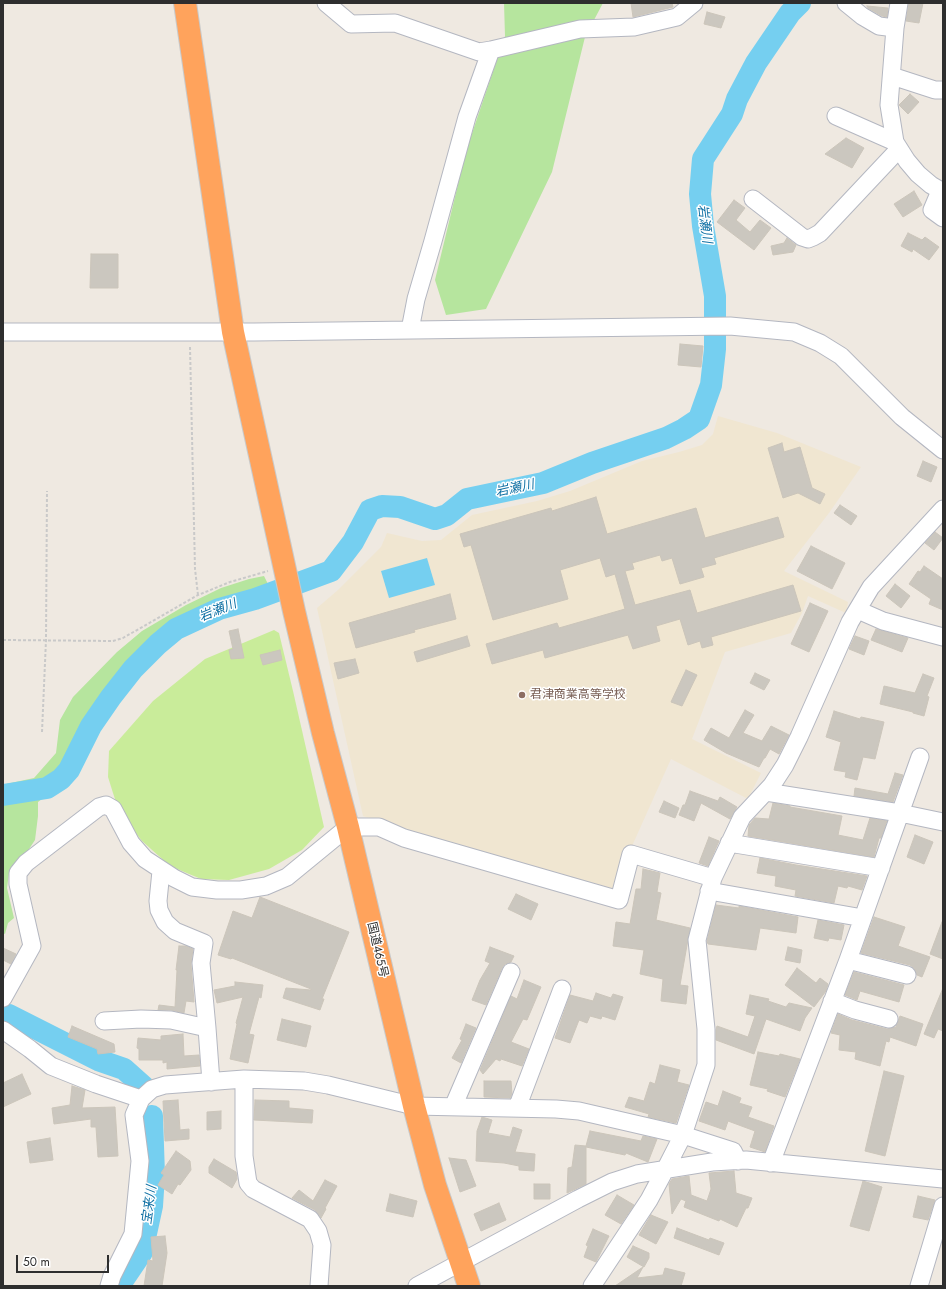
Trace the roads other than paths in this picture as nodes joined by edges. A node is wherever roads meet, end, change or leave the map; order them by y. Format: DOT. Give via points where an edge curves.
graph roads {
  1 [pos="185,3"];
  2 [pos="326,3"];
  3 [pos="694,3"];
  4 [pos="846,3"];
  5 [pos="899,3"];
  6 [pos="895,28"];
  7 [pos="491,50"];
  8 [pos="892,76"];
  9 [pos="943,90"];
  10 [pos="836,116"];
  11 [pos="897,146"];
  12 [pos="941,191"];
  13 [pos="753,199"];
  14 [pos="943,218"];
  15 [pos="410,330"];
  16 [pos="3,332"];
  17 [pos="233,332"];
  18 [pos="943,450"];
  19 [pos="943,510"];
  20 [pos="858,610"];
  21 [pos="943,637"];
  22 [pos="920,757"];
  23 [pos="766,792"];
  24 [pos="900,813"];
  25 [pos="943,822"];
  26 [pos="348,827"];
  27 [pos="729,843"];
  28 [pos="881,868"];
  29 [pos="161,871"];
  30 [pos="711,884"];
  31 [pos="863,918"];
  32 [pos="848,960"];
  33 [pos="511,972"];
  34 [pos="907,975"];
  35 [pos="562,989"];
  36 [pos="3,998"];
  37 [pos="832,1001"];
  38 [pos="889,1019"];
  39 [pos="104,1021"];
  40 [pos="207,1028"];
  41 [pos="3,1030"];
  42 [pos="244,1079"];
  43 [pos="211,1082"];
  44 [pos="141,1099"];
  45 [pos="414,1106"];
  46 [pos="453,1107"];
  47 [pos="517,1108"];
  48 [pos="683,1135"];
  49 [pos="738,1161"];
  50 [pos="771,1162"];
  51 [pos="665,1170"];
  52 [pos="943,1179"];
  53 [pos="943,1206"];
  54 [pos="461,1263"];
  55 [pos="109,1286"];
  56 [pos="319,1286"];
  57 [pos="417,1286"];
  58 [pos="469,1286"];
  59 [pos="592,1286"];
  60 [pos="919,1286"];
  1 -- 17 [label="highway, 国道465号"];
  2 -- 7 [label="street" via="351,24 395,23 479,52"];
  3 -- 7 [label="street" via="677,17 634,27 580,29"];
  4 -- 6 [label="street" via="879,26"];
  5 -- 6 [label="street"];
  6 -- 8 [label="street"];
  7 -- 15 [label="street" via="467,117 416,299"];
  8 -- 9 [label="street" via="935,90"];
  8 -- 11 [label="street" via="889,105"];
  10 -- 11 [label="street"];
  11 -- 12 [label="street" via="918,174"];
  11 -- 13 [label="street" via="820,233 813,237 802,237"];
  12 -- 14 [label="street" via="932,210"];
  15 -- 17 [label="street"];
  15 -- 18 [label="street" via="730,326 794,332 820,343 841,356 902,417"];
  16 -- 17 [label="street"];
  17 -- 26 [label="highway, 国道465号" via="294,611"];
  19 -- 20 [label="street" via="871,587"];
  20 -- 21 [label="street" via="883,621"];
  20 -- 23 [label="street" via="850,622 785,765"];
  22 -- 24 [label="street"];
  23 -- 24 [label="street"];
  23 -- 27 [label="street" via="742,817"];
  24 -- 25 [label="street"];
  24 -- 28 [label="street"];
  26 -- 29 [label="street" via="287,877 266,886 241,890 211,890 192,886"];
  26 -- 30 [label="street" via="379,827 404,838 619,900 631,854"];
  26 -- 45 [label="highway, 国道465号"];
  27 -- 28 [label="street"];
  27 -- 30 [label="street"];
  28 -- 31 [label="street"];
  29 -- 36 [label="street" via="145,859 131,843 113,809 106,805 99,807 26,863 18,873 18,884 32,946"];
  29 -- 40 [label="street" via="158,901 165,922 175,931 204,943 201,962"];
  30 -- 31 [label="street"];
  30 -- 48 [label="street" via="697,940 706,1028 706,1065"];
  31 -- 32 [label="street"];
  32 -- 34 [label="street"];
  32 -- 37 [label="street"];
  33 -- 46 [label="street"];
  35 -- 47 [label="street"];
  37 -- 38 [label="street"];
  37 -- 50 [label="street"];
  39 -- 40 [label="street" via="171,1020"];
  40 -- 43 [label="street"];
  41 -- 44 [label="street" via="51,1066"];
  42 -- 43 [label="street"];
  42 -- 45 [label="street" via="304,1081"];
  42 -- 56 [label="street" via="244,1156 248,1183 253,1189 310,1219 318,1231 322,1245"];
  43 -- 44 [label="street" via="165,1085 152,1089"];
  44 -- 55 [label="street" via="134,1114 140,1161 133,1234"];
  45 -- 46 [label="street"];
  45 -- 54 [label="highway, 国道465号" via="435,1185"];
  46 -- 47 [label="street"];
  47 -- 48 [label="street" via="578,1111"];
  48 -- 49 [label="street" via="733,1151"];
  48 -- 51 [label="street"];
  49 -- 50 [label="street"];
  49 -- 51 [label="street" via="712,1162"];
  50 -- 52 [label="street"];
  51 -- 54 [label="street" via="637,1174 612,1182"];
  51 -- 59 [label="street" via="649,1200"];
  53 -- 60 [label="street"];
  54 -- 57 [label="street"];
  54 -- 58 [label="highway, 国道465号"];
}
